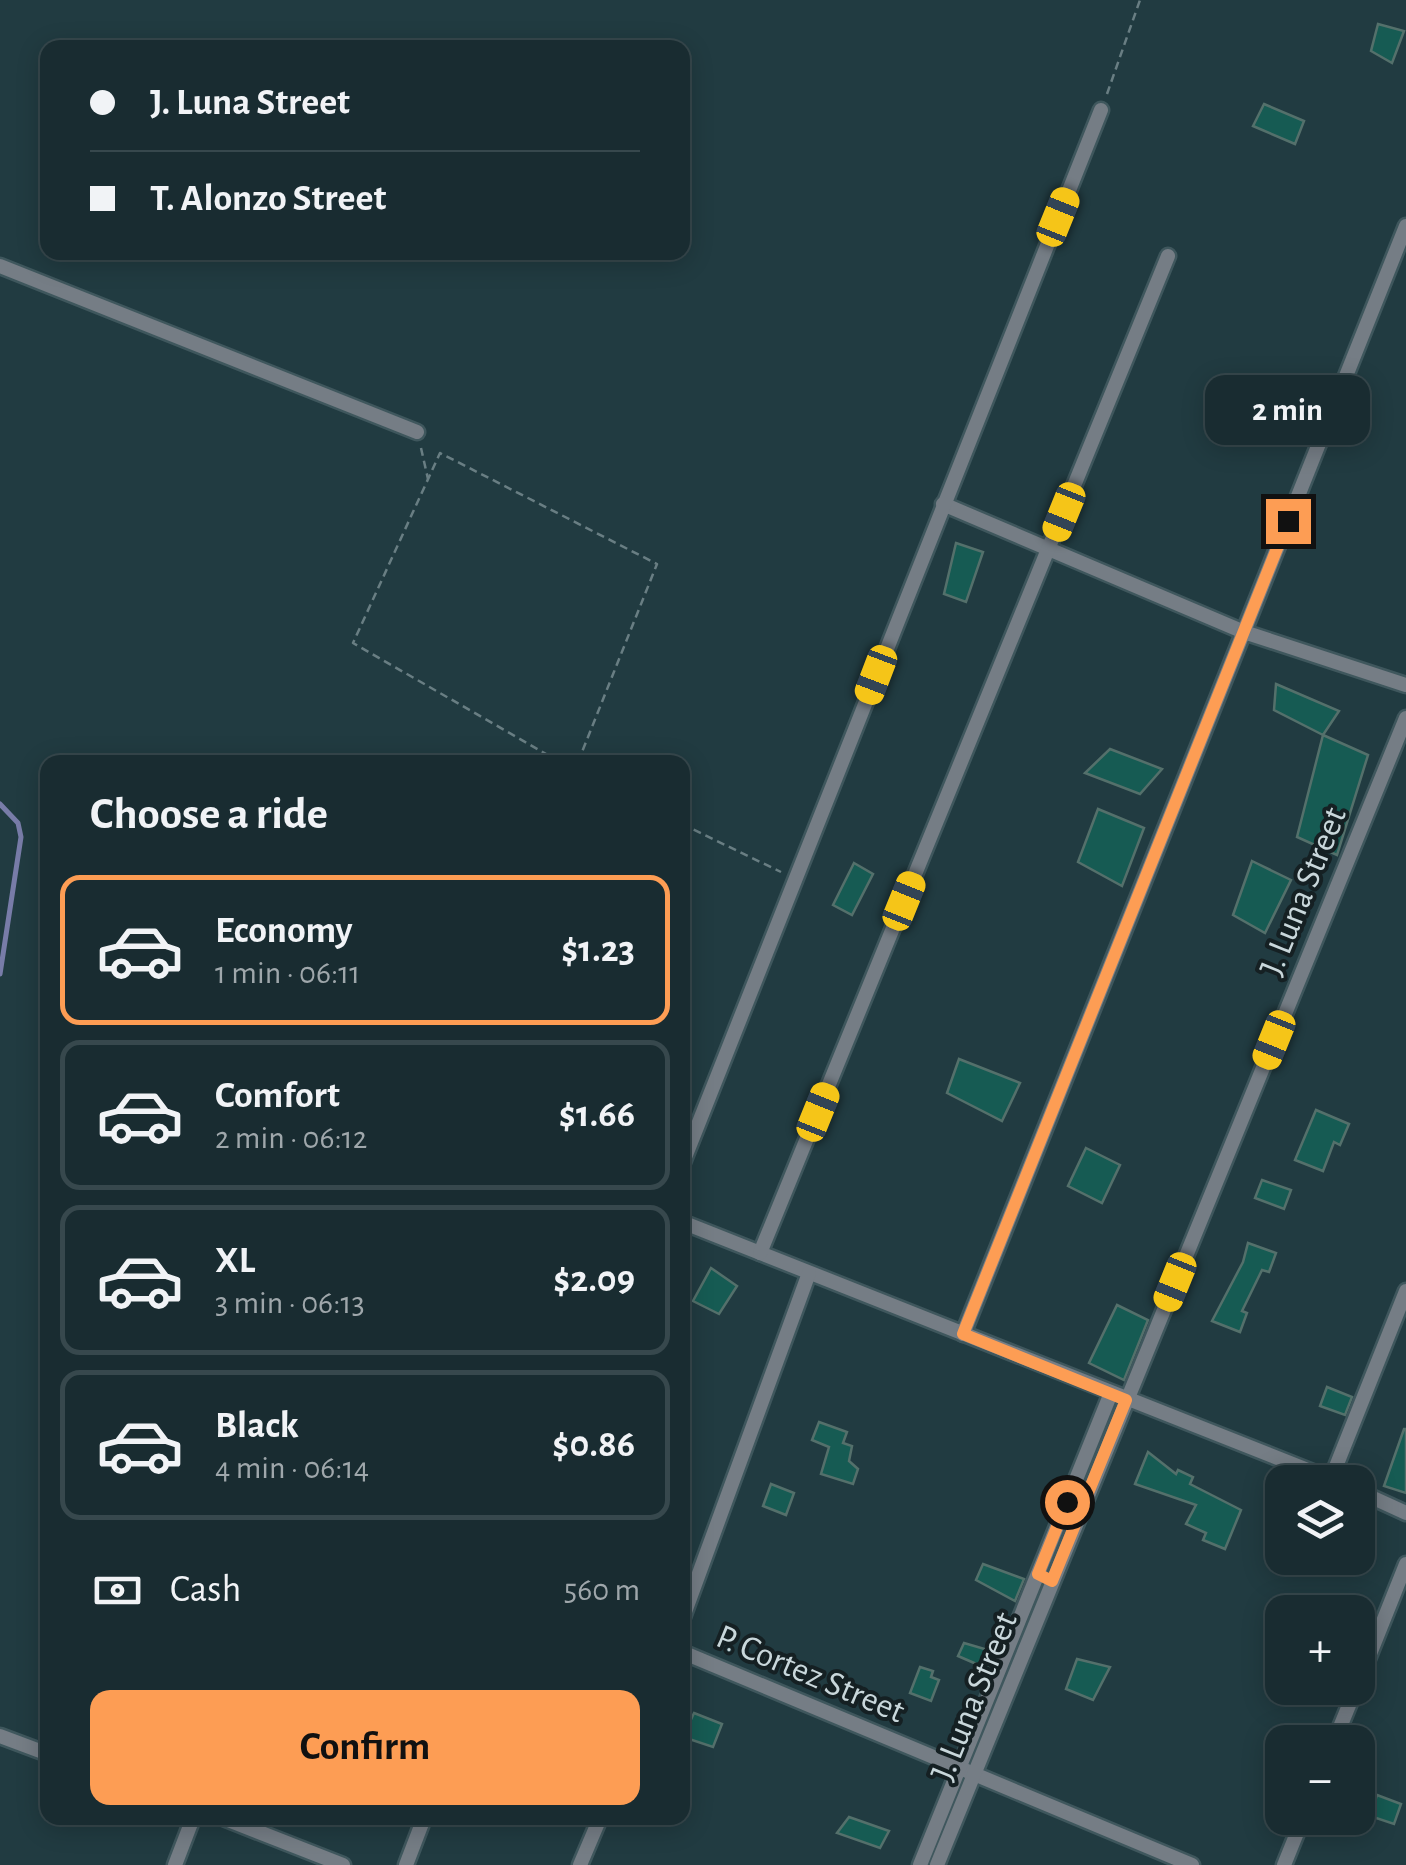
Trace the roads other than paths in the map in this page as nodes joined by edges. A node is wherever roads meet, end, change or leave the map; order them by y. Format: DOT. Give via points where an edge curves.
graph roads {
  1 [pos="1101,110"];
  2 [pos="1406,226"];
  3 [pos="1168,256"];
  4 [pos="0,266"];
  5 [pos="417,432"];
  6 [pos="943,504"];
  7 [pos="1049,549"];
  8 [pos="1244,632"];
  9 [pos="1406,685"];
  10 [pos="1406,718"];
  11 [pos="690,1145"];
  12 [pos="690,1225"];
  13 [pos="760,1254"];
  14 [pos="809,1273"];
  15 [pos="1406,1291"];
  16 [pos="963,1334"];
  17 [pos="1111,1393"];
  18 [pos="1126,1400"];
  19 [pos="1294,1465"];
  20 [pos="1341,1465"];
  21 [pos="1375,1499"];
  22 [pos="1406,1513"];
  23 [pos="1406,1564"];
  24 [pos="1045,1578"];
  25 [pos="690,1598"];
  26 [pos="1375,1641"];
  27 [pos="690,1655"];
  28 [pos="0,1736"];
  29 [pos="40,1751"];
  30 [pos="966,1771"];
  31 [pos="190,1825"];
  32 [pos="241,1825"];
  33 [pos="421,1825"];
  34 [pos="597,1825"];
  35 [pos="1297,1835"];
  36 [pos="176,1865"];
  37 [pos="342,1865"];
  38 [pos="406,1865"];
  39 [pos="580,1865"];
  40 [pos="920,1865"];
  41 [pos="937,1865"];
  42 [pos="1192,1865"];
  43 [pos="1284,1865"];
  1 -- 6 [label="street"];
  2 -- 8 [label="street"];
  3 -- 7 [label="street"];
  4 -- 5 [label="street"];
  6 -- 7 [label="street"];
  6 -- 11 [label="street"];
  7 -- 8 [label="street"];
  7 -- 13 [label="street"];
  8 -- 9 [label="street"];
  8 -- 16 [label="street"];
  10 -- 18 [label="street, J. Luna Street"];
  12 -- 13 [label="street"];
  13 -- 14 [label="street"];
  14 -- 16 [label="street"];
  14 -- 25 [label="street"];
  15 -- 20 [label="street"];
  16 -- 17 [label="street"];
  17 -- 18 [label="street"];
  17 -- 24 [label="street, J. Luna Street"];
  18 -- 19 [label="street"];
  18 -- 24 [label="street, J. Luna Street"];
  21 -- 22 [label="street"];
  23 -- 26 [label="street"];
  24 -- 30 [label="street, J. Luna Street"];
  27 -- 30 [label="street, P. Cortez Street"];
  28 -- 29 [label="street"];
  30 -- 40 [label="street, J. Luna Street"];
  30 -- 41 [label="street, J. Luna Street"];
  30 -- 42 [label="street, P. Cortez Street"];
  31 -- 36 [label="street"];
  32 -- 37 [label="street"];
  33 -- 38 [label="street"];
  34 -- 39 [label="street"];
  35 -- 43 [label="street"];
}
